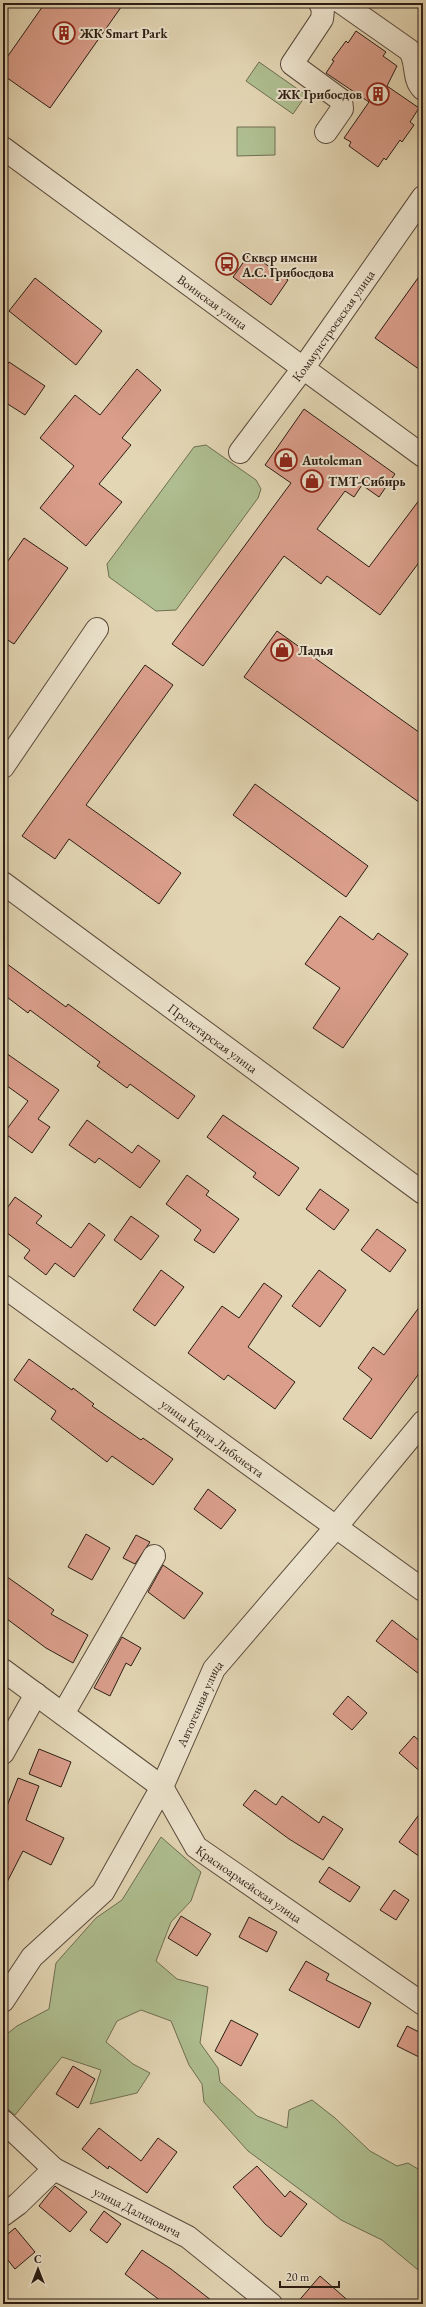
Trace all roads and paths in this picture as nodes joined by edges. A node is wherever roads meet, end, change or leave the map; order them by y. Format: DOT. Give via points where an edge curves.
graph roads {
  1 [pos="320,3"];
  2 [pos="342,3"];
  3 [pos="423,89"];
  4 [pos="326,132"];
  5 [pos="3,148"];
  6 [pos="423,197"];
  7 [pos="304,367"];
  8 [pos="240,452"];
  9 [pos="423,456"];
  10 [pos="97,629"];
  11 [pos="3,768"];
  12 [pos="3,883"];
  13 [pos="423,1193"];
  14 [pos="3,1286"];
  15 [pos="423,1422"];
  16 [pos="336,1527"];
  17 [pos="154,1556"];
  18 [pos="423,1590"];
  19 [pos="3,1670"];
  20 [pos="36,1694"];
  21 [pos="63,1714"];
  22 [pos="3,1753"];
  23 [pos="162,1787"];
  24 [pos="3,2000"];
  25 [pos="423,2004"];
  26 [pos="3,2121"];
  27 [pos="54,2169"];
  28 [pos="3,2215"];
  29 [pos="271,2304"];
  1 -- 4 [label="street" via="323,10 322,19 292,64 341,100 342,109"];
  2 -- 3 [label="street" via="409,50 414,58 418,81"];
  5 -- 7 [label="street, Воинская улица"];
  6 -- 7 [label="street, Коммунстроевская улица"];
  7 -- 8 [label="street, Коммунстроевская улица"];
  7 -- 9 [label="street, Воинская улица"];
  10 -- 11 [label="street"];
  12 -- 13 [label="street, Пролетарская улица"];
  14 -- 16 [label="street, улица Карла Либкнехта"];
  15 -- 16 [label="street, Автогенная улица"];
  16 -- 18 [label="street, улица Карла Либкнехта"];
  16 -- 23 [label="street, Автогенная улица" via="214,1669"];
  17 -- 21 [label="street"];
  19 -- 20 [label="street, Красноармейская улица"];
  20 -- 21 [label="street, Красноармейская улица"];
  20 -- 22 [label="street"];
  21 -- 23 [label="street, Красноармейская улица"];
  23 -- 24 [label="street, Автогенная улица" via="104,1892 32,1957"];
  23 -- 25 [label="street, Красноармейская улица" via="196,1847"];
  26 -- 27 [label="street, улица Далидовича"];
  27 -- 28 [label="street"];
  27 -- 29 [label="street, улица Далидовича" via="188,2237"];
}
